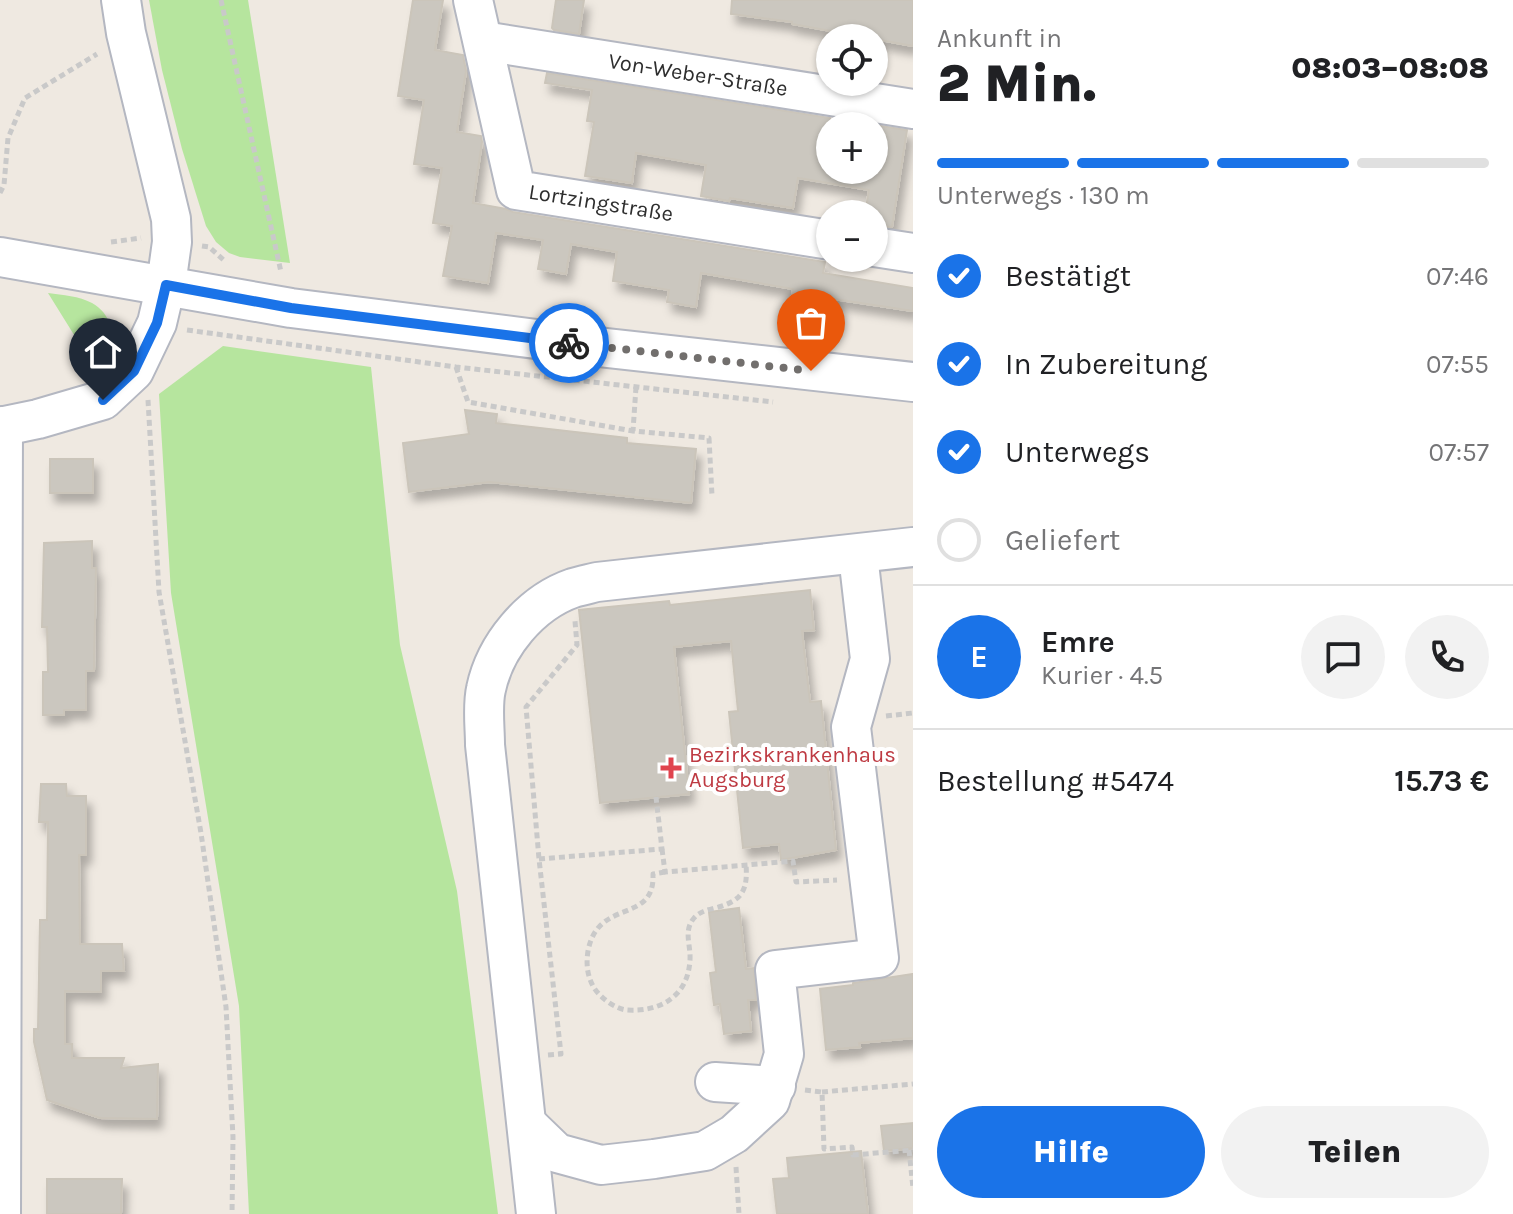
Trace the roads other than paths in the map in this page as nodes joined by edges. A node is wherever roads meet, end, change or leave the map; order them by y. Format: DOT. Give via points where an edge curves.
graph roads {
  1 [pos="121,0"];
  2 [pos="473,0"];
  3 [pos="483,41"];
  4 [pos="913,109"];
  5 [pos="816,238"];
  6 [pos="888,249"];
  7 [pos="913,253"];
  8 [pos="0,257"];
  9 [pos="166,285"];
  10 [pos="913,382"];
  11 [pos="2,426"];
  12 [pos="913,547"];
  13 [pos="858,555"];
  14 [pos="715,1082"];
  15 [pos="776,1086"];
  16 [pos="534,1109"];
  17 [pos="1,1214"];
  18 [pos="536,1214"];
  1 -- 9 [label="street" via="171,219"];
  2 -- 3 [label="street, Lortzingstraße"];
  3 -- 4 [label="street, Von-Weber-Straße"];
  3 -- 5 [label="street, Lortzingstraße" via="516,190"];
  6 -- 7 [label="street"];
  8 -- 9 [label="street"];
  9 -- 10 [label="street" via="291,308"];
  9 -- 11 [label="street" via="157,323 134,371 103,400"];
  11 -- 17 [label="street"];
  12 -- 13 [label="street"];
  13 -- 15 [label="street" via="870,659 851,727 879,958 775,970 784,1054"];
  13 -- 16 [label="street" via="571,588 527,618 500,652 485,692 485,745 519,1058"];
  14 -- 15 [label="street"];
  15 -- 16 [label="street" via="770,1101 734,1134 705,1151 601,1165 557,1153"];
  16 -- 18 [label="street"];
}
